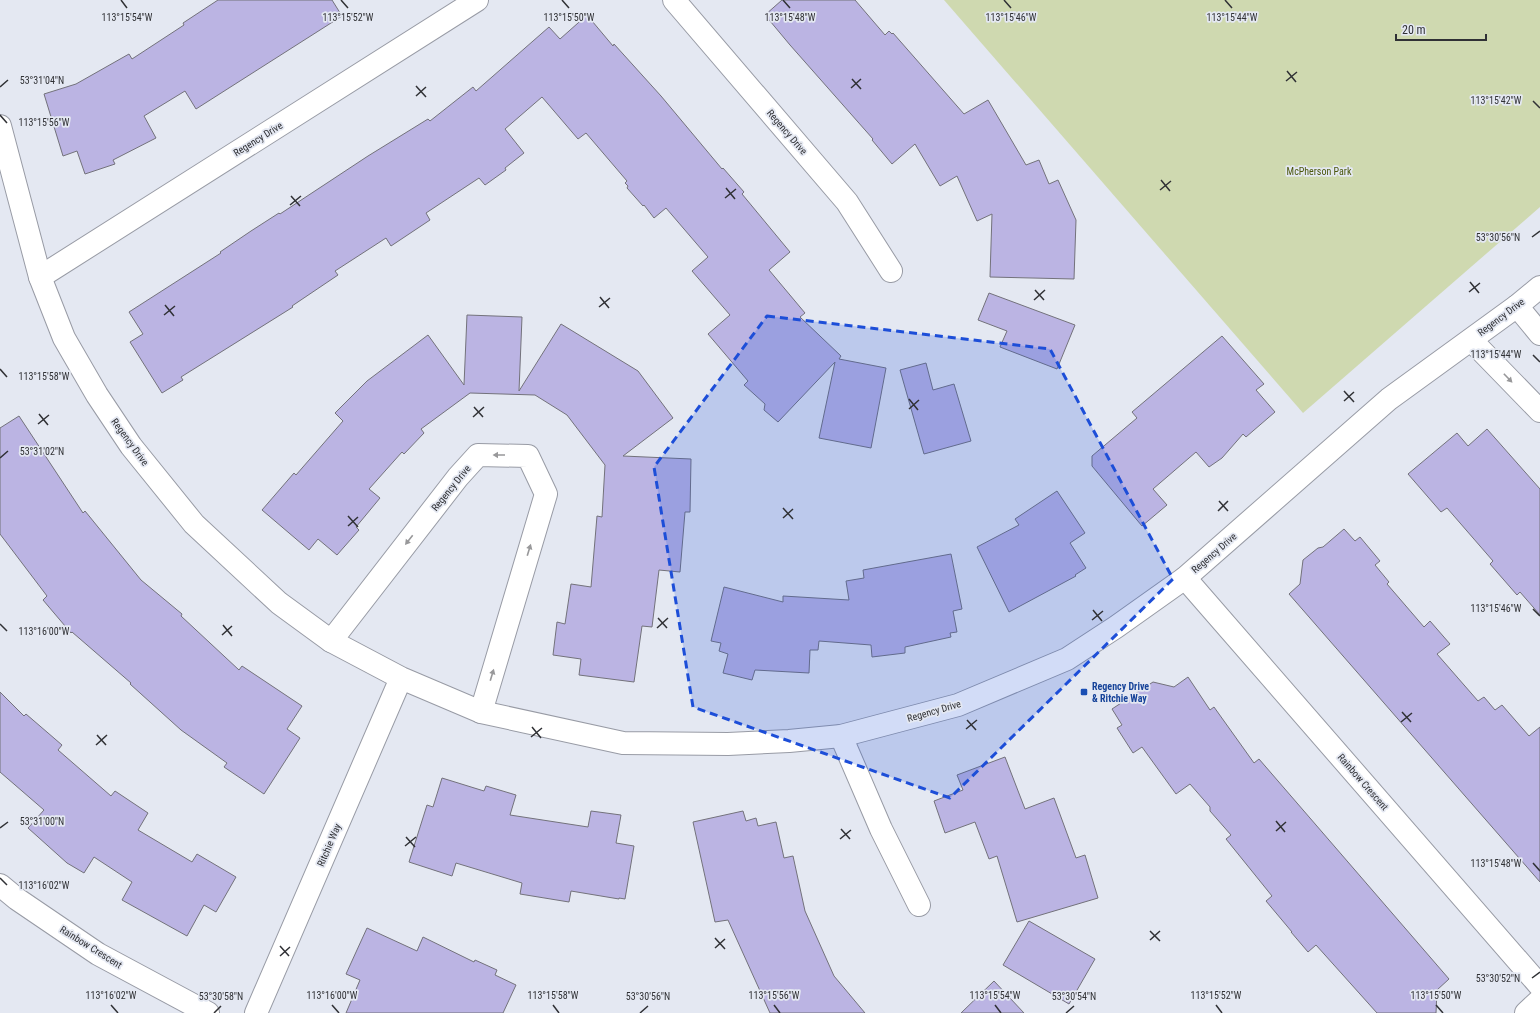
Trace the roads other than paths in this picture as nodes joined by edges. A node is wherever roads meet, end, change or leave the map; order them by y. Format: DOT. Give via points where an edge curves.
graph roads {
  1 [pos="477,0"];
  2 [pos="674,0"];
  3 [pos="0,126"];
  4 [pos="891,271"];
  5 [pos="40,277"];
  6 [pos="1540,287"];
  7 [pos="1517,306"];
  8 [pos="1540,334"];
  9 [pos="1471,340"];
  10 [pos="1540,411"];
  11 [pos="1185,578"];
  12 [pos="331,641"];
  13 [pos="401,678"];
  14 [pos="481,712"];
  15 [pos="841,736"];
  16 [pos="0,885"];
  17 [pos="919,905"];
  18 [pos="1540,986"];
  19 [pos="1540,1000"];
  20 [pos="208,1013"];
  21 [pos="256,1013"];
  22 [pos="1526,1013"];
  1 -- 5 [label="street, Regency Drive"];
  2 -- 4 [label="street, Regency Drive" via="846,202"];
  3 -- 5 [label="street, Regency Drive"];
  5 -- 12 [label="street, Regency Drive" via="64,338 97,395 136,452 194,524 279,603"];
  6 -- 7 [label="street, Regency Drive"];
  7 -- 8 [label="street"];
  7 -- 9 [label="street, Regency Drive"];
  9 -- 10 [label="street, one-way"];
  9 -- 11 [label="street, Regency Drive" via="1389,399"];
  11 -- 15 [label="street, Regency Drive" via="1067,659 958,705"];
  11 -- 18 [label="street, Rainbow Crescent"];
  12 -- 13 [label="street, Regency Drive"];
  14 -- 12 [label="street, Regency Drive, one-way" via="546,494 528,456 478,456 458,477"];
  13 -- 14 [label="street, Regency Drive"];
  13 -- 21 [label="street, Ritchie Way"];
  14 -- 15 [label="street, Regency Drive" via="623,743 728,744"];
  15 -- 17 [label="street" via="881,829"];
  16 -- 20 [label="street, Rainbow Crescent" via="98,954"];
  19 -- 22 [label="street"];
}
